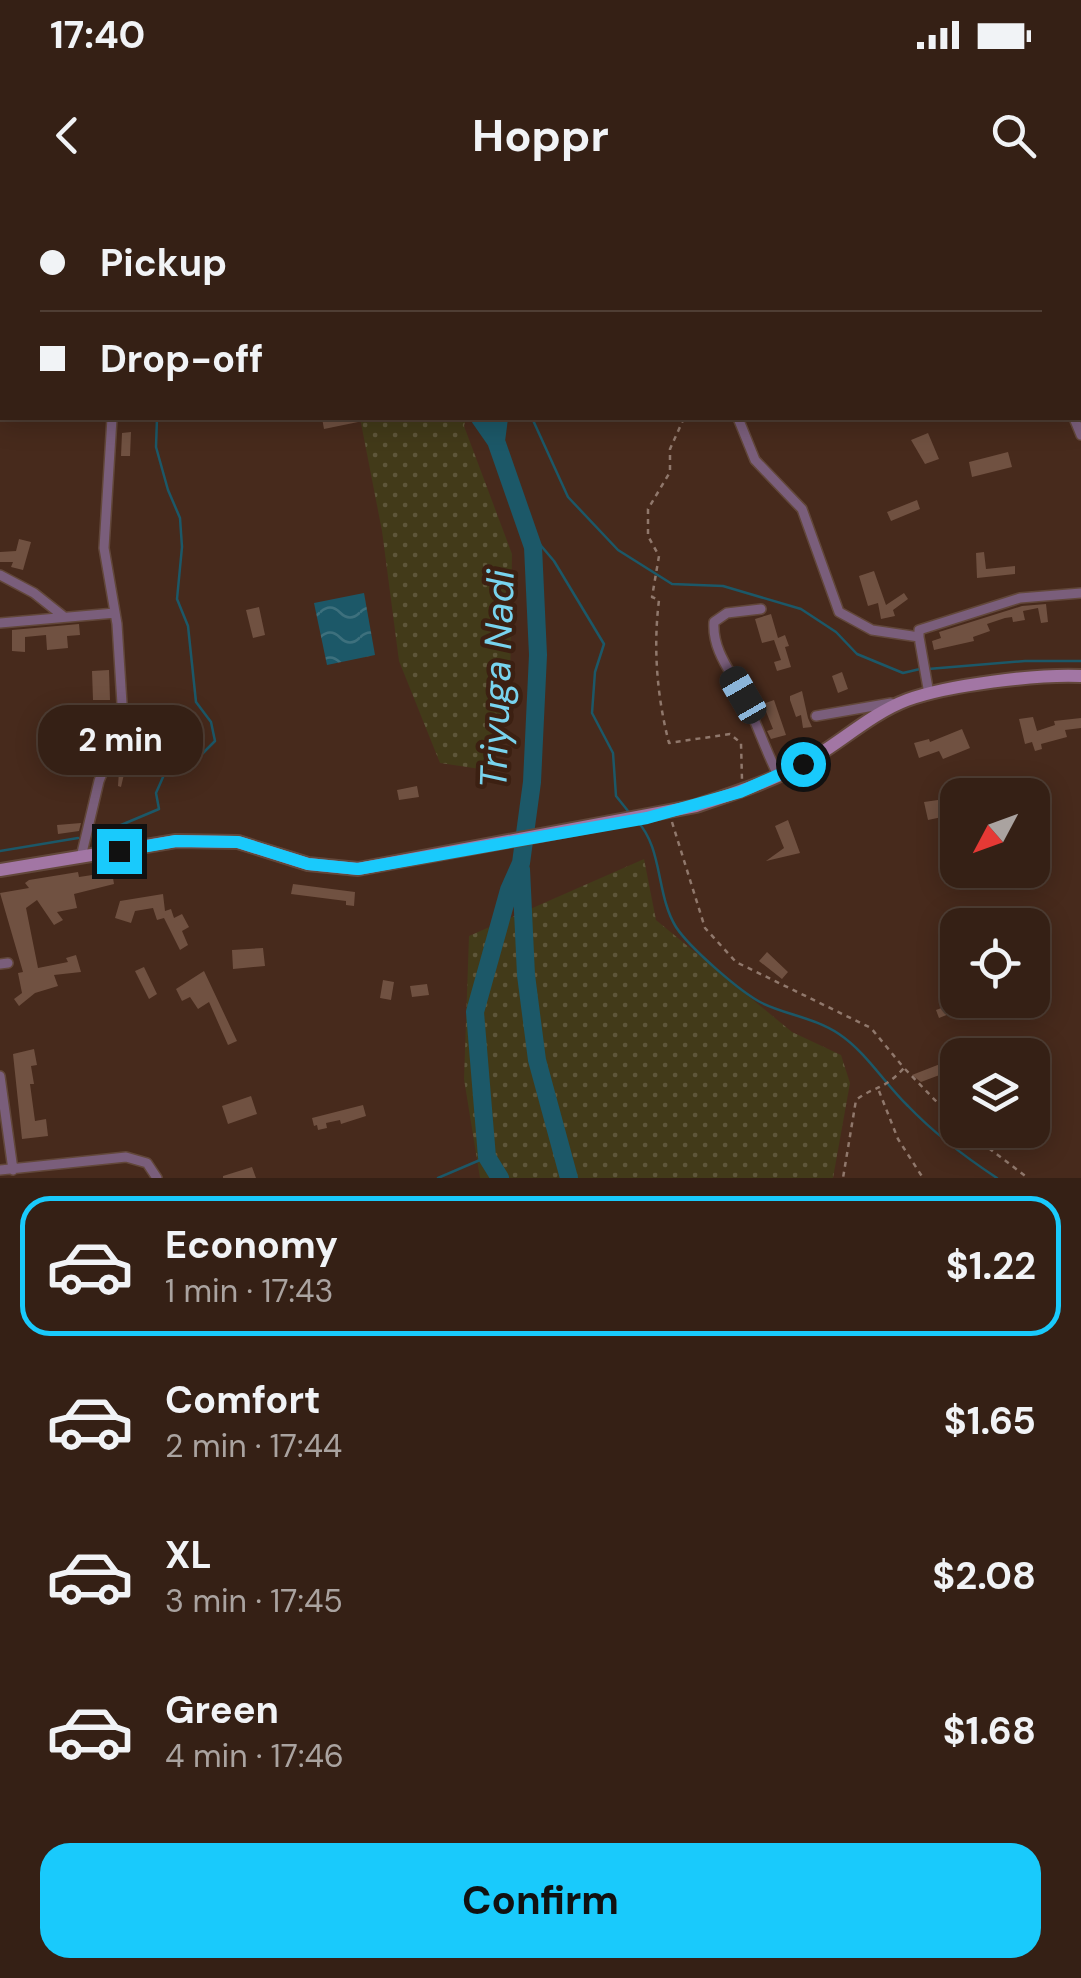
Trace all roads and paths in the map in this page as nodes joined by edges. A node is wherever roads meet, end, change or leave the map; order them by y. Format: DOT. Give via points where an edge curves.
graph roads {
  1 [pos="112,420"];
  2 [pos="683,420"];
  3 [pos="739,420"];
  4 [pos="0,575"];
  5 [pos="1081,593"];
  6 [pos="761,609"];
  7 [pos="114,612"];
  8 [pos="62,616"];
  9 [pos="0,623"];
  10 [pos="919,638"];
  11 [pos="1081,676"];
  12 [pos="929,694"];
  13 [pos="904,701"];
  14 [pos="816,716"];
  15 [pos="778,775"];
  16 [pos="740,792"];
  17 [pos="670,812"];
  18 [pos="80,856"];
  19 [pos="0,870"];
  20 [pos="904,1068"];
  21 [pos="0,1076"];
  22 [pos="879,1090"];
  23 [pos="940,1105"];
  24 [pos="989,1148"];
  25 [pos="0,1170"];
  26 [pos="13,1170"];
  27 [pos="157,1178"];
  28 [pos="843,1178"];
  29 [pos="923,1178"];
  30 [pos="1028,1178"];
  1 -- 7 [label="street" via="104,548"];
  2 -- 16 [label="path" via="670,449 670,472 648,510 648,536 659,556 652,598 659,600 659,686 669,743 730,734 741,742"];
  3 -- 10 [label="street" via="755,460 802,509 839,612 872,630"];
  4 -- 8 [label="street"];
  5 -- 10 [label="street" via="1020,598 919,630"];
  6 -- 15 [label="street" via="727,613 714,622 714,632"];
  7 -- 8 [label="street"];
  7 -- 18 [label="street" via="123,720"];
  8 -- 9 [label="street"];
  10 -- 12 [label="street"];
  11 -- 12 [label="main road"];
  12 -- 13 [label="main road"];
  13 -- 14 [label="street"];
  13 -- 15 [label="main road"];
  15 -- 16 [label="main road"];
  16 -- 17 [label="main road"];
  17 -- 18 [label="main road" via="358,869 308,864 238,842 176,841"];
  17 -- 20 [label="path" via="705,928 736,962 870,1028"];
  18 -- 19 [label="main road"];
  20 -- 22 [label="path"];
  20 -- 23 [label="path"];
  21 -- 26 [label="street"];
  22 -- 28 [label="path" via="856,1100"];
  22 -- 29 [label="path"];
  24 -- 30 [label="path"];
  25 -- 26 [label="street"];
  26 -- 27 [label="street" via="126,1156 147,1163"];
}
